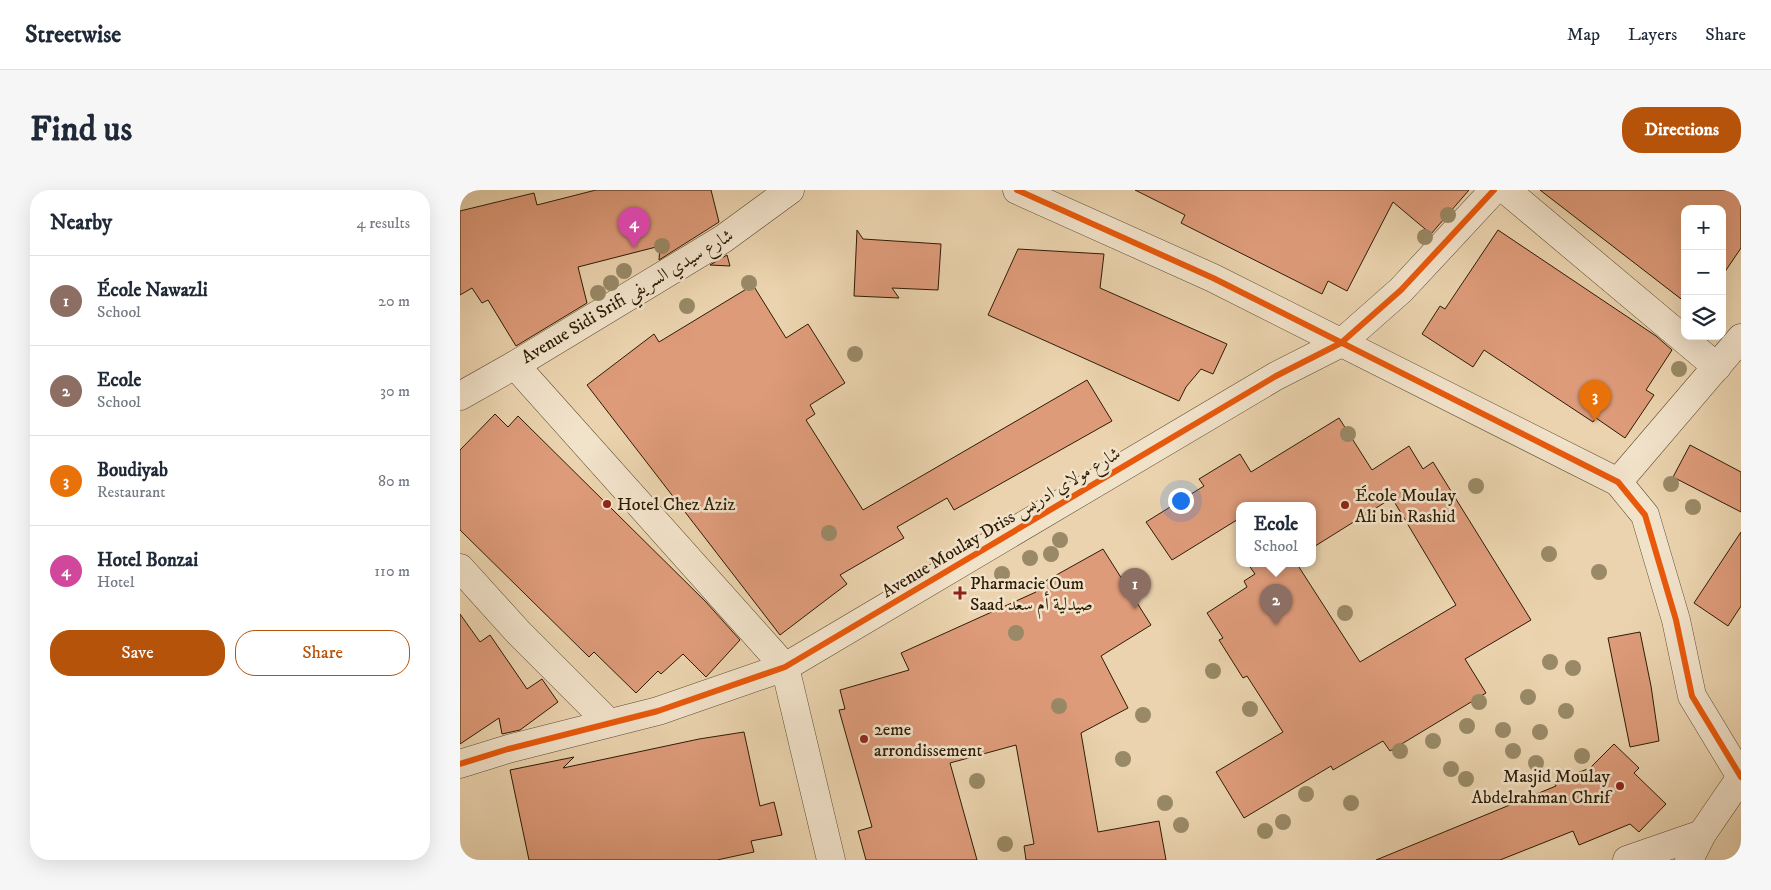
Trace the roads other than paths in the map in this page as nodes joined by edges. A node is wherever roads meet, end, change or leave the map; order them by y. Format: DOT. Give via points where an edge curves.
graph roads {
  1 [pos="790,190"];
  2 [pos="1017,190"];
  3 [pos="1494,190"];
  4 [pos="1506,190"];
  5 [pos="1741,338"];
  6 [pos="1341,344"];
  7 [pos="515,365"];
  8 [pos="1717,367"];
  9 [pos="460,396"];
  10 [pos="1618,482"];
  11 [pos="460,568"];
  12 [pos="785,667"];
  13 [pos="609,723"];
  14 [pos="460,764"];
  15 [pos="1741,777"];
  16 [pos="1702,834"];
  17 [pos="831,860"];
  18 [pos="1627,860"];
  19 [pos="1689,860"];
  1 -- 7 [label="street, Avenue Sidi Srifi شارع سيدي السريفي" via="723,239"];
  2 -- 6 [label="street" via="1213,278"];
  3 -- 6 [label="street, Avenue Moulay Driss شارع مولاي ادريس" via="1401,290"];
  4 -- 8 [label="street"];
  5 -- 8 [label="street"];
  6 -- 10 [label="street"];
  6 -- 12 [label="street, Avenue Moulay Driss شارع مولاي ادريس" via="1276,376"];
  7 -- 9 [label="street, Avenue Sidi Srifi شارع سيدي السريفي"];
  7 -- 12 [label="street"];
  8 -- 10 [label="street"];
  10 -- 15 [label="street" via="1645,515 1676,620 1692,696"];
  11 -- 13 [label="street" via="518,632"];
  12 -- 13 [label="street, Avenue Moulay Driss شارع مولاي ادريس" via="658,711"];
  12 -- 17 [label="street"];
  13 -- 14 [label="street, Avenue Moulay Driss شارع مولاي ادريس" via="508,748"];
  15 -- 16 [label="street"];
  16 -- 18 [label="street"];
  16 -- 19 [label="street"];
}
